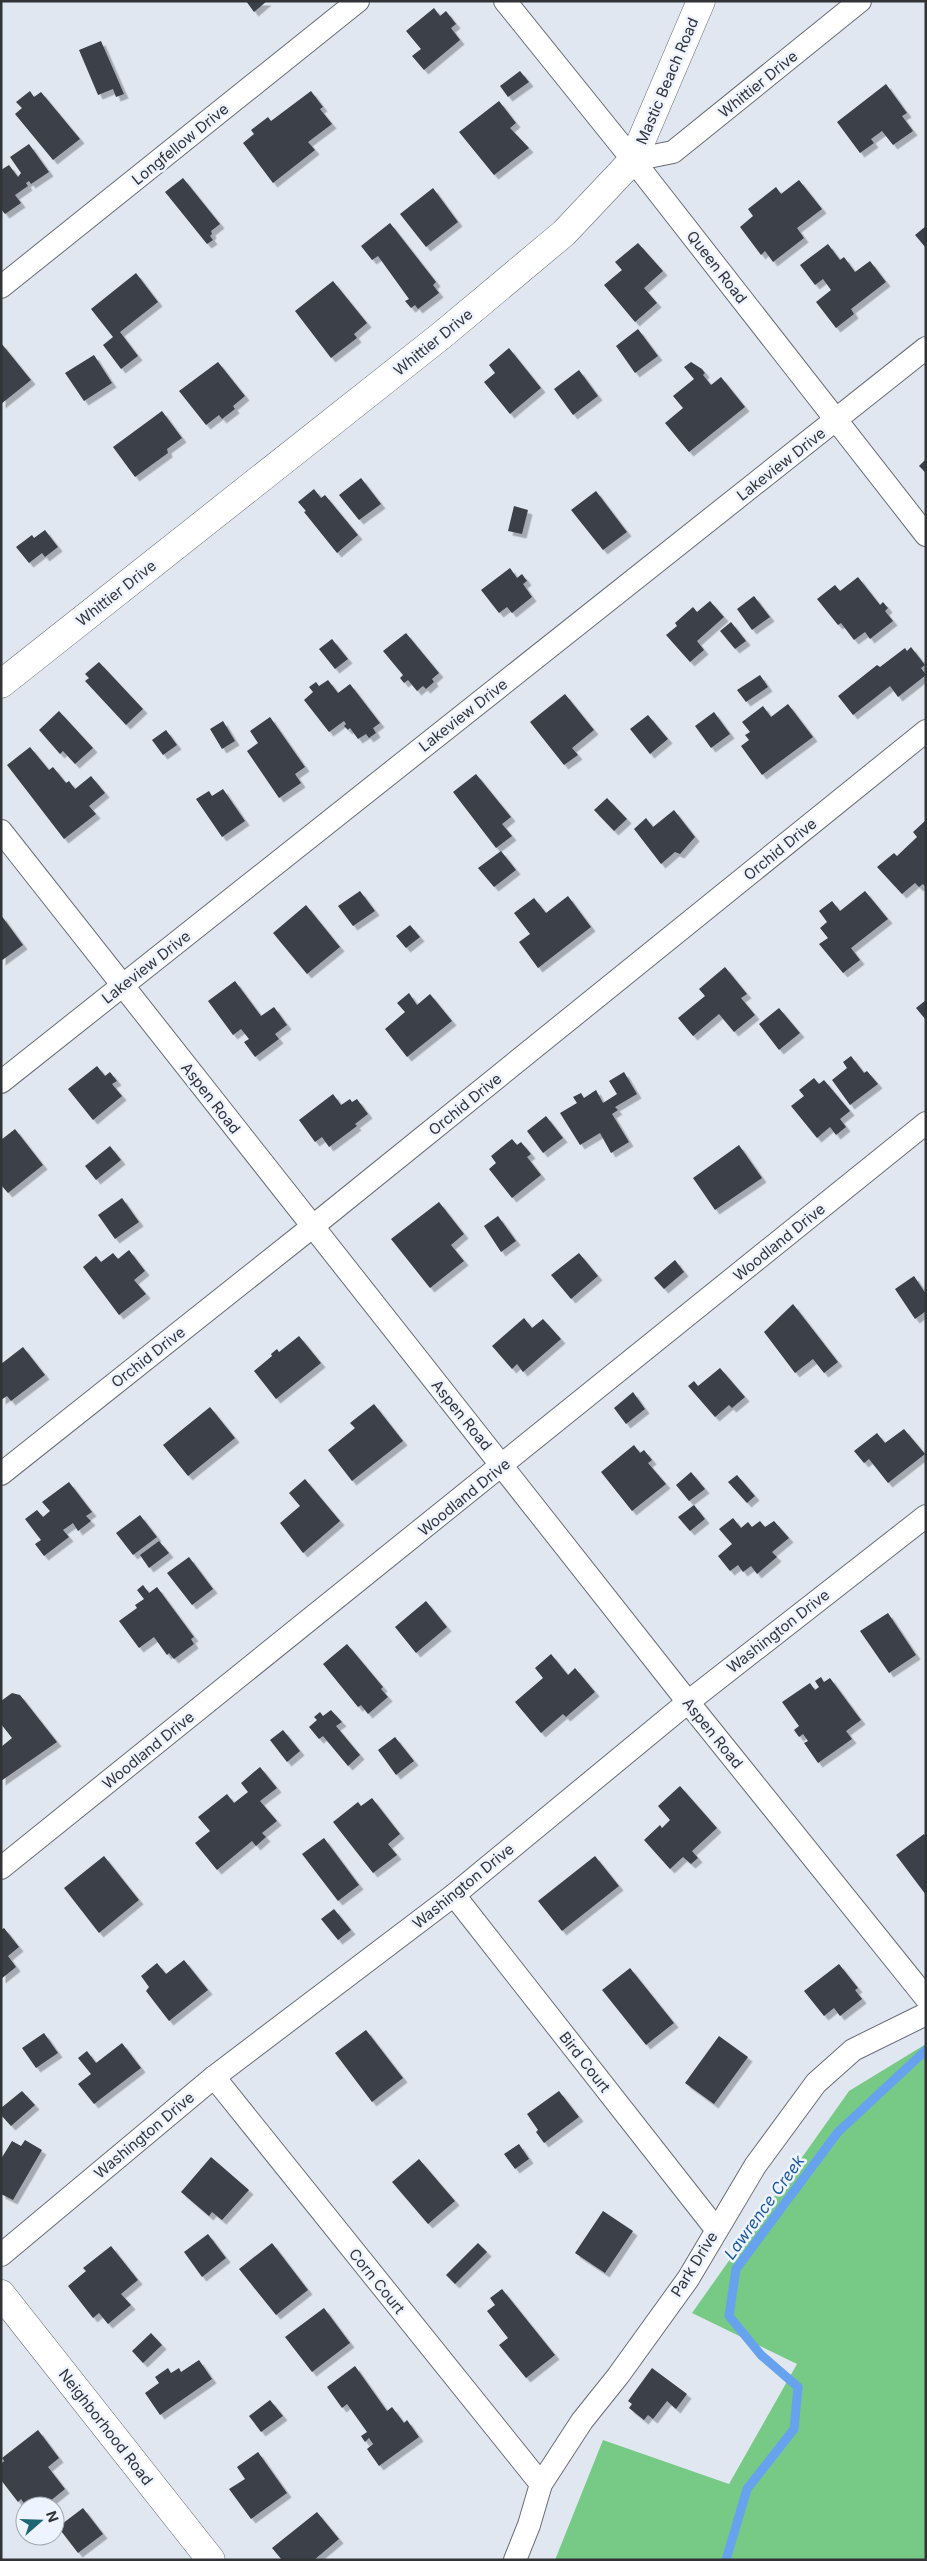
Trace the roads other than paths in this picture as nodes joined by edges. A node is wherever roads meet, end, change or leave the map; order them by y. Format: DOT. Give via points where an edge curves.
graph roads {
  1 [pos="358,1"];
  2 [pos="505,1"];
  3 [pos="701,1"];
  4 [pos="860,1"];
  5 [pos="633,160"];
  6 [pos="1,287"];
  7 [pos="926,348"];
  8 [pos="836,420"];
  9 [pos="926,535"];
  10 [pos="1,684"];
  11 [pos="926,731"];
  12 [pos="1,831"];
  13 [pos="122,985"];
  14 [pos="1,1082"];
  15 [pos="926,1123"];
  16 [pos="312,1227"];
  17 [pos="503,1466"];
  18 [pos="1,1474"];
  19 [pos="926,1516"];
  20 [pos="688,1702"];
  21 [pos="1,1868"];
  22 [pos="454,1895"];
  23 [pos="926,1998"];
  24 [pos="926,2014"];
  25 [pos="214,2077"];
  26 [pos="716,2229"];
  27 [pos="1,2255"];
  28 [pos="1,2294"];
  29 [pos="541,2484"];
  30 [pos="211,2560"];
  31 [pos="515,2560"];
  1 -- 6 [label="street, Longfellow Drive"];
  2 -- 5 [label="street, Queen Road"];
  3 -- 5 [label="street, Mastic Beach Road"];
  4 -- 5 [label="street, Whittier Drive" via="673,152"];
  5 -- 8 [label="street, Queen Road"];
  5 -- 10 [label="street, Whittier Drive" via="564,233 442,335"];
  7 -- 8 [label="street, Lakeview Drive"];
  8 -- 9 [label="street, Queen Road"];
  8 -- 13 [label="street, Lakeview Drive"];
  11 -- 16 [label="street, Orchid Drive"];
  12 -- 13 [label="street, Aspen Road"];
  13 -- 14 [label="street, Lakeview Drive"];
  13 -- 16 [label="street, Aspen Road"];
  15 -- 17 [label="street, Woodland Drive"];
  16 -- 17 [label="street, Aspen Road"];
  16 -- 18 [label="street, Orchid Drive"];
  17 -- 20 [label="street, Aspen Road"];
  17 -- 21 [label="street, Woodland Drive"];
  19 -- 20 [label="street, Washington Drive"];
  20 -- 22 [label="street, Washington Drive"];
  20 -- 23 [label="street, Aspen Road"];
  22 -- 25 [label="street, Washington Drive"];
  22 -- 26 [label="street, Bird Court"];
  24 -- 26 [label="street, Park Drive" via="853,2050 816,2084 756,2166"];
  25 -- 27 [label="street, Washington Drive"];
  25 -- 29 [label="street, Corn Court"];
  26 -- 29 [label="street, Park Drive" via="688,2279 582,2421"];
  28 -- 30 [label="street, Neighborhood Road"];
  29 -- 31 [label="street, Park Drive"];
}
